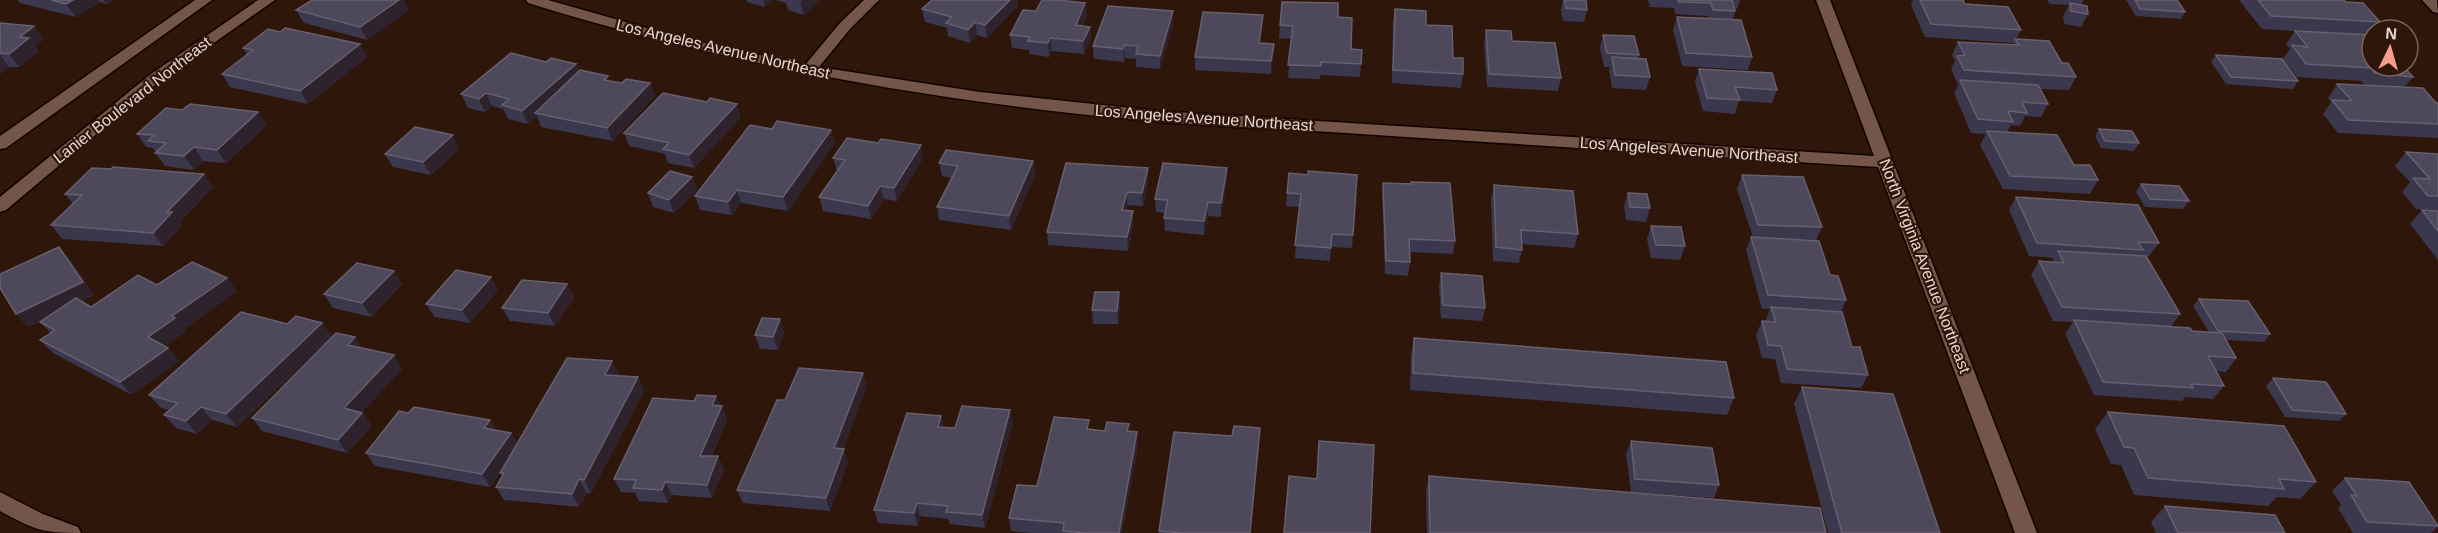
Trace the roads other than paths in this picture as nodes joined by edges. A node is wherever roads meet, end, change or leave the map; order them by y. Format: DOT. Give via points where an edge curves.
graph roads {
  1 [pos="205,0"];
  2 [pos="268,0"];
  3 [pos="533,0"];
  4 [pos="872,0"];
  5 [pos="1823,0"];
  6 [pos="2429,0"];
  7 [pos="2438,9"];
  8 [pos="809,70"];
  9 [pos="0,144"];
  10 [pos="1885,162"];
  11 [pos="0,206"];
  12 [pos="0,501"];
  13 [pos="70,533"];
  14 [pos="2026,533"];
  1 -- 9 [label="street"];
  2 -- 11 [label="street, Lanier Boulevard Northeast" via="156,77"];
  3 -- 8 [label="street, Los Angeles Avenue Northeast" via="696,47"];
  4 -- 8 [label="street"];
  5 -- 10 [label="street, North Virginia Avenue Northeast"];
  6 -- 7 [label="street"];
  8 -- 10 [label="street, Los Angeles Avenue Northeast" via="968,96 1134,114"];
  10 -- 14 [label="street, North Virginia Avenue Northeast"];
  12 -- 13 [label="street"];
}
